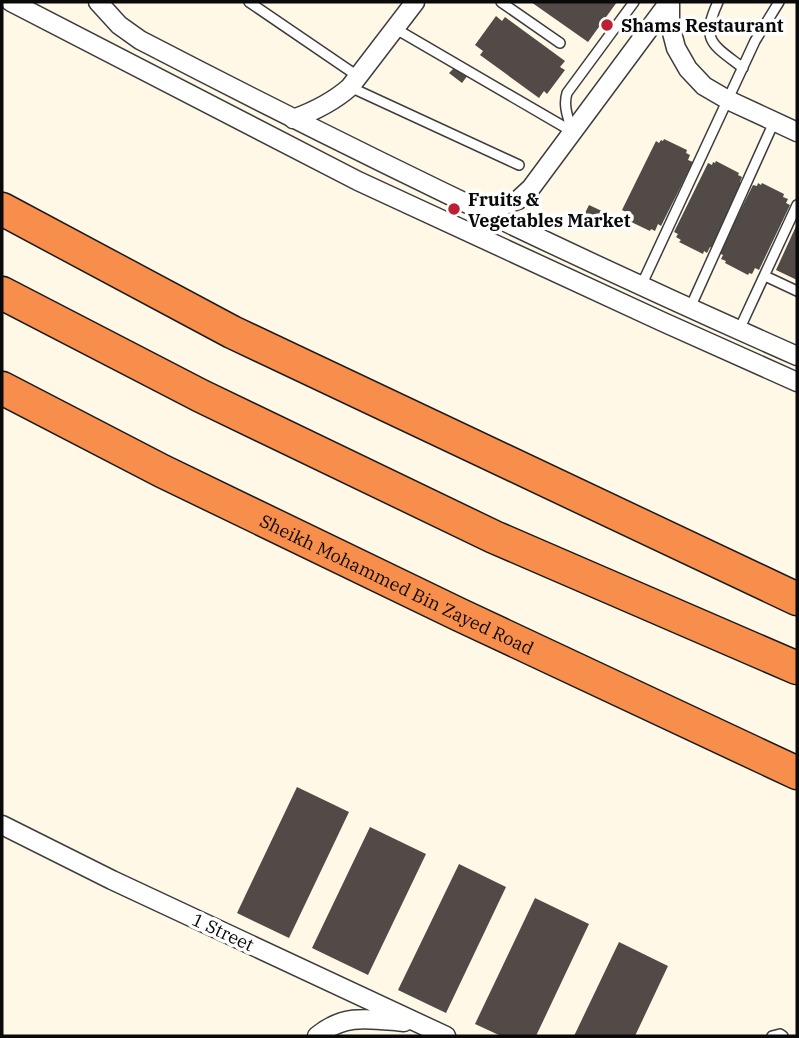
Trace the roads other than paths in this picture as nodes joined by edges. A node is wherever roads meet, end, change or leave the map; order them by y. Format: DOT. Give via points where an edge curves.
graph roads {
  1 [pos="11,2"];
  2 [pos="98,2"];
  3 [pos="249,2"];
  4 [pos="415,2"];
  5 [pos="501,2"];
  6 [pos="634,2"];
  7 [pos="670,2"];
  8 [pos="719,2"];
  9 [pos="779,2"];
  10 [pos="396,29"];
  11 [pos="559,43"];
  12 [pos="743,68"];
  13 [pos="355,82"];
  14 [pos="728,100"];
  15 [pos="293,119"];
  16 [pos="774,122"];
  17 [pos="573,132"];
  18 [pos="797,132"];
  19 [pos="519,165"];
  20 [pos="797,205"];
  21 [pos="2,209"];
  22 [pos="485,212"];
  23 [pos="2,215"];
  24 [pos="32,226"];
  25 [pos="765,276"];
  26 [pos="641,286"];
  27 [pos="797,290"];
  28 [pos="2,293"];
  29 [pos="689,309"];
  30 [pos="739,331"];
  31 [pos="797,356"];
  32 [pos="797,382"];
  33 [pos="2,388"];
  34 [pos="797,599"];
  35 [pos="797,668"];
  36 [pos="795,775"];
  37 [pos="2,825"];
  38 [pos="418,1024"];
  39 [pos="317,1036"];
  40 [pos="446,1036"];
  41 [pos="772,1036"];
  42 [pos="783,1036"];
  1 -- 32 [label="street" via="358,181"];
  2 -- 15 [label="street" via="140,40"];
  3 -- 13 [label="lane"];
  4 -- 10 [label="street"];
  5 -- 11 [label="lane"];
  6 -- 17 [label="lane" via="567,93 565,109"];
  7 -- 14 [label="street" via="676,48 688,69 704,86"];
  7 -- 17 [label="street"];
  8 -- 12 [label="lane" via="709,22 711,38"];
  9 -- 12 [label="lane"];
  10 -- 13 [label="street"];
  10 -- 17 [label="lane"];
  12 -- 14 [label="lane"];
  13 -- 15 [label="street" via="318,110"];
  13 -- 19 [label="lane"];
  14 -- 16 [label="street"];
  14 -- 26 [label="lane"];
  15 -- 22 [label="street"];
  16 -- 18 [label="street"];
  16 -- 29 [label="lane"];
  17 -- 22 [label="street" via="518,200"];
  20 -- 25 [label="lane"];
  21 -- 24 [label="highway"];
  22 -- 26 [label="street"];
  23 -- 24 [label="highway"];
  24 -- 34 [label="highway" via="232,332"];
  25 -- 27 [label="lane"];
  25 -- 30 [label="lane"];
  26 -- 29 [label="street"];
  28 -- 35 [label="highway" via="201,396 494,537"];
  29 -- 30 [label="street"];
  30 -- 31 [label="street"];
  33 -- 36 [label="highway, Sheikh Mohammed Bin Zayed Road" via="163,471"];
  37 -- 38 [label="street, 1 Street"];
  38 -- 39 [label="street" via="355,1018"];
  38 -- 40 [label="street, 1 Street"];
  41 -- 42 [label="lane"];
}
